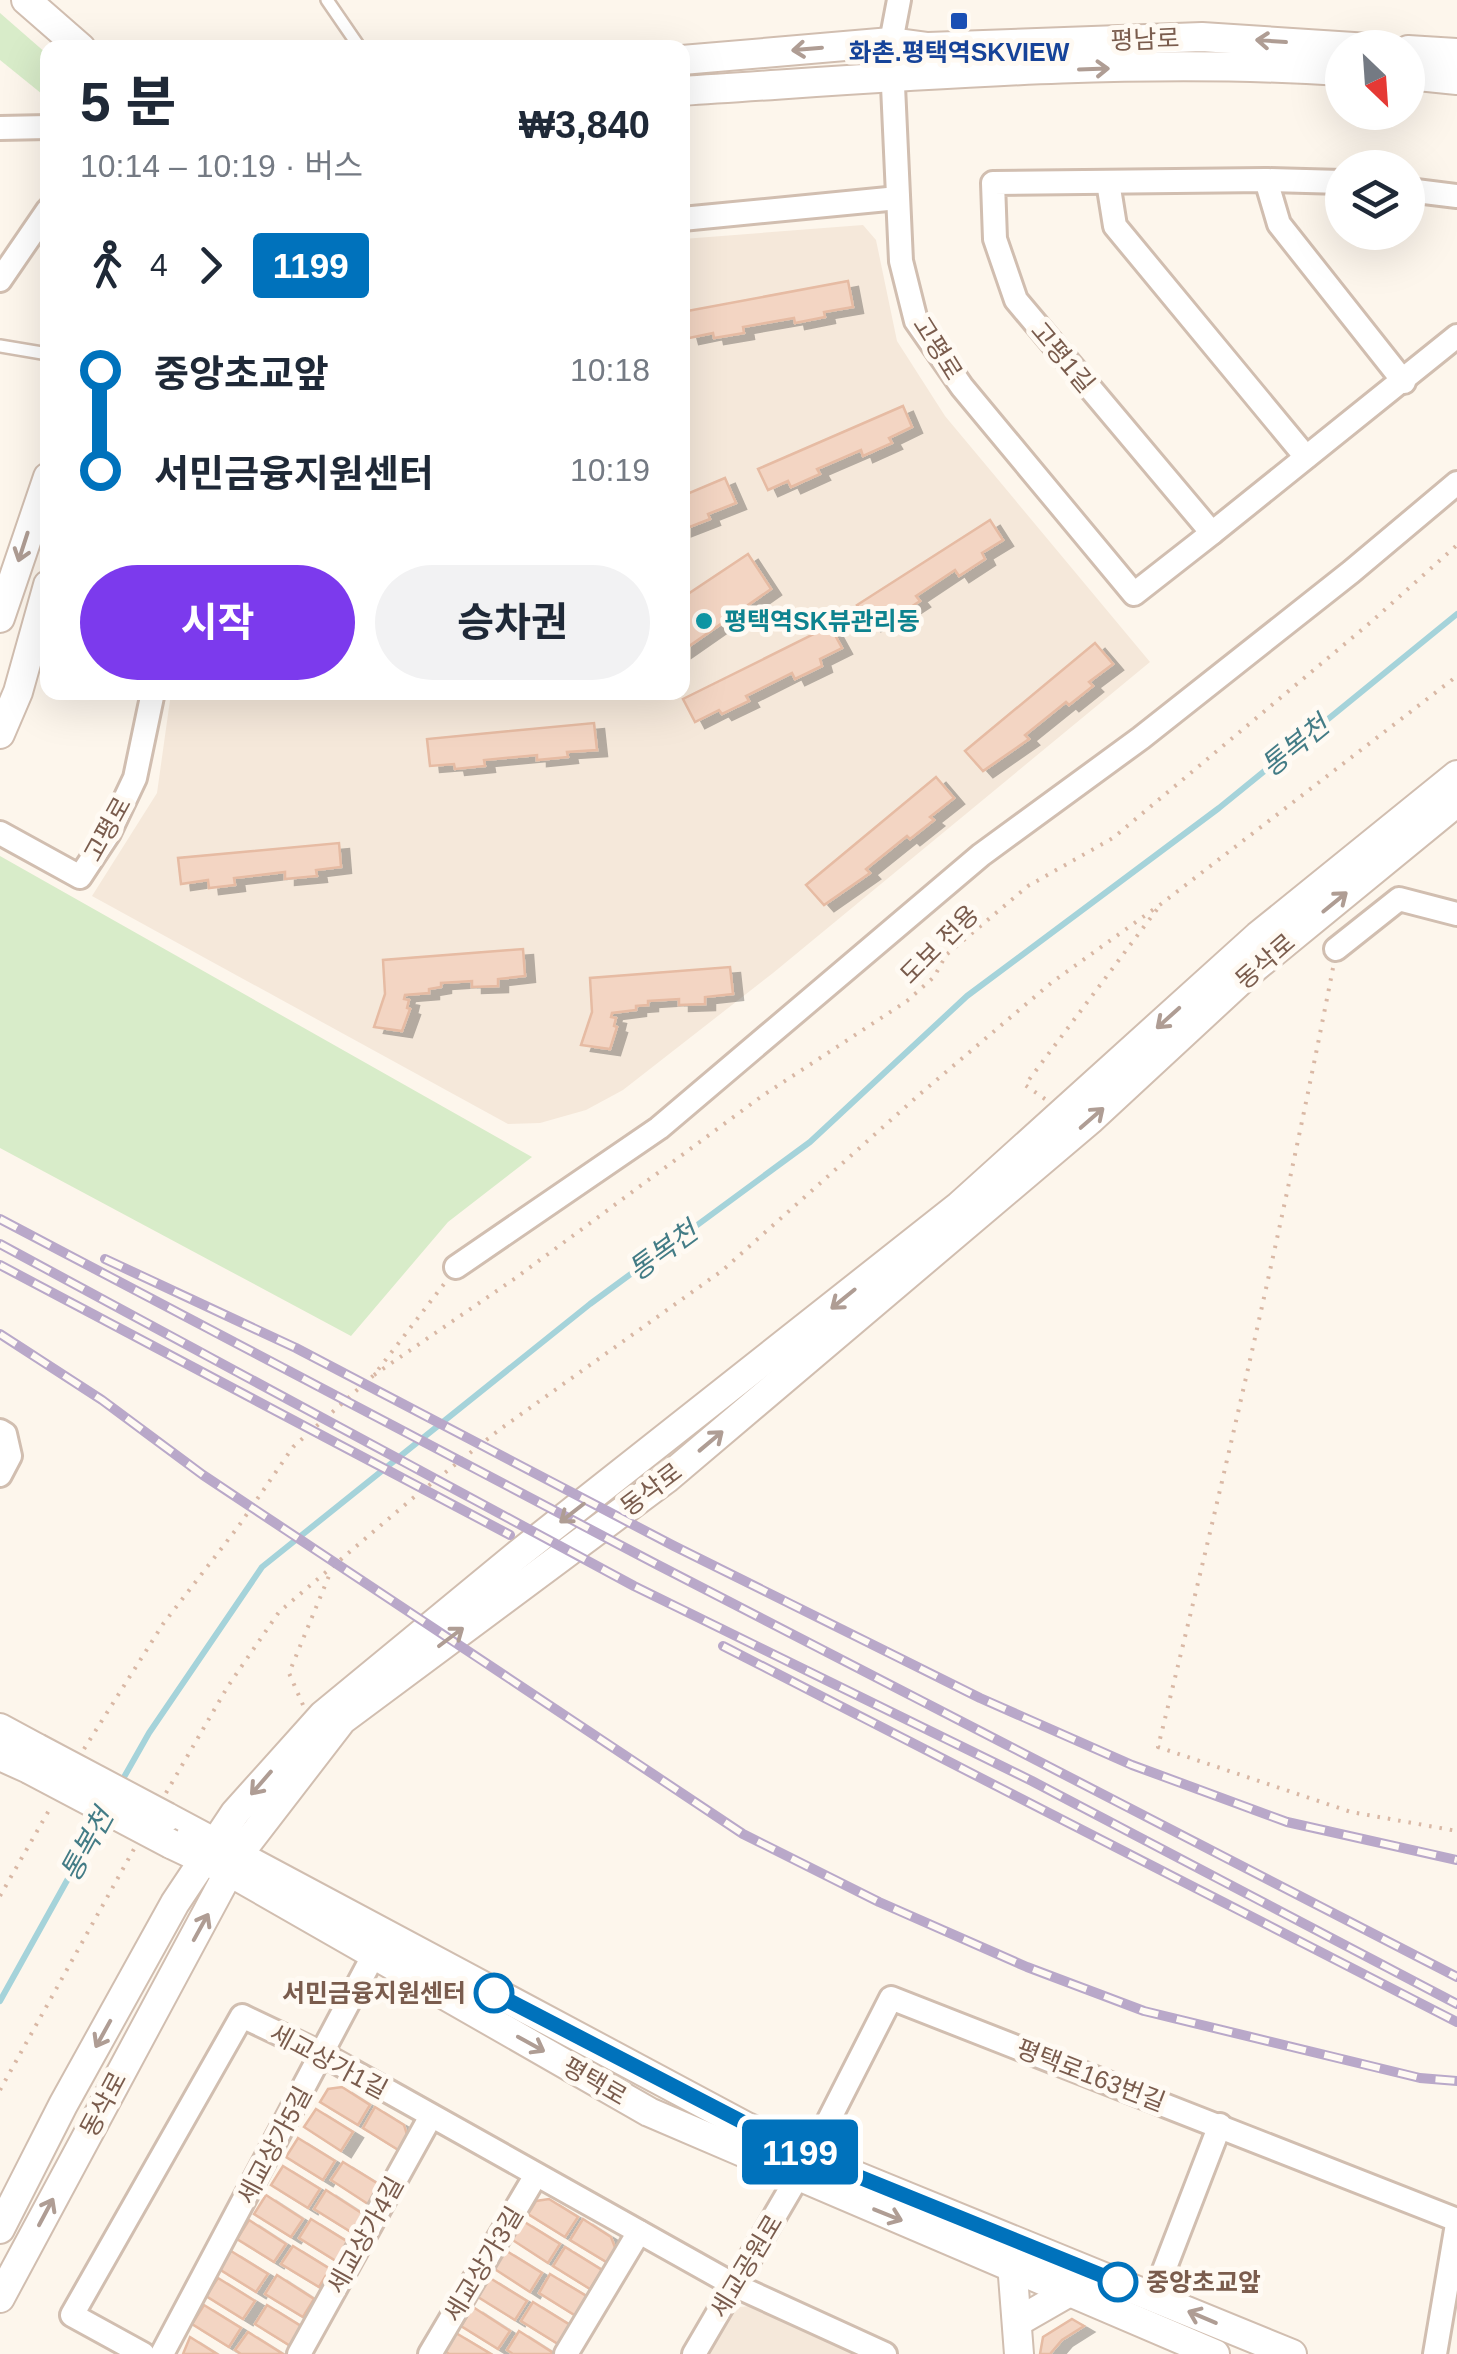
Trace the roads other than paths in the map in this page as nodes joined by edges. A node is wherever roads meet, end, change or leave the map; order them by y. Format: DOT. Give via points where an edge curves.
graph roads {
  1 [pos="26,0"];
  2 [pos="328,0"];
  3 [pos="899,0"];
  4 [pos="73,40"];
  5 [pos="355,40"];
  6 [pos="891,42"];
  7 [pos="1325,45"];
  8 [pos="1425,51"];
  9 [pos="1457,53"];
  10 [pos="690,59"];
  11 [pos="1325,69"];
  12 [pos="892,77"];
  13 [pos="1425,77"];
  14 [pos="1457,80"];
  15 [pos="690,90"];
  16 [pos="40,127"];
  17 [pos="0,128"];
  18 [pos="1266,180"];
  19 [pos="1108,182"];
  20 [pos="1325,182"];
  21 [pos="1425,192"];
  22 [pos="1457,196"];
  23 [pos="898,198"];
  24 [pos="690,218"];
  25 [pos="40,222"];
  26 [pos="0,280"];
  27 [pos="1457,336"];
  28 [pos="0,346"];
  29 [pos="40,353"];
  30 [pos="1404,382"];
  31 [pos="1306,457"];
  32 [pos="1457,483"];
  33 [pos="40,501"];
  34 [pos="1212,533"];
  35 [pos="40,614"];
  36 [pos="0,618"];
  37 [pos="151,700"];
  38 [pos="0,734"];
  39 [pos="1457,775"];
  40 [pos="1457,802"];
  41 [pos="0,833"];
  42 [pos="1457,914"];
  43 [pos="1336,949"];
  44 [pos="456,1267"];
  45 [pos="0,1431"];
  46 [pos="0,1476"];
  47 [pos="0,1728"];
  48 [pos="0,1756"];
  49 [pos="33,1759"];
  50 [pos="223,1857"];
  51 [pos="379,1946"];
  52 [pos="322,2054"];
  53 [pos="431,2116"];
  54 [pos="1220,2125"];
  55 [pos="804,2168"];
  56 [pos="536,2175"];
  57 [pos="1457,2222"];
  58 [pos="0,2229"];
  59 [pos="639,2232"];
  60 [pos="1011,2252"];
  61 [pos="734,2286"];
  62 [pos="1071,2292"];
  63 [pos="1154,2296"];
  64 [pos="0,2298"];
  65 [pos="1017,2322"];
  66 [pos="143,2354"];
  67 [pos="162,2354"];
  68 [pos="299,2354"];
  69 [pos="430,2354"];
  70 [pos="566,2354"];
  71 [pos="694,2354"];
  72 [pos="885,2354"];
  73 [pos="1019,2354"];
  74 [pos="1215,2354"];
  75 [pos="1292,2354"];
  76 [pos="1435,2354"];
  1 -- 4 [label="street"];
  2 -- 5 [label="lane"];
  3 -- 6 [label="street, 고평로"];
  7 -- 6 [label="street, 평남로, one-way" via="1202,37 928,47"];
  6 -- 10 [label="street, 평남로, one-way"];
  6 -- 12 [label="street, 고평로"];
  8 -- 9 [label="street"];
  12 -- 11 [label="street, 평남로, one-way" via="1233,64"];
  12 -- 15 [label="street, 평남로"];
  12 -- 23 [label="street, 고평로"];
  13 -- 14 [label="street"];
  16 -- 17 [label="street"];
  18 -- 19 [label="street, 고평1길"];
  18 -- 20 [label="street, 고평1길"];
  18 -- 30 [label="street" via="1279,224"];
  19 -- 31 [label="street" via="1115,226"];
  19 -- 34 [label="street, 고평1길" via="993,183 995,240 1016,300"];
  21 -- 22 [label="street"];
  23 -- 24 [label="street"];
  23 -- 34 [label="street, 고평로" via="900,261 916,322 1134,594"];
  25 -- 26 [label="street"];
  27 -- 30 [label="street"];
  28 -- 29 [label="lane"];
  30 -- 31 [label="street"];
  31 -- 34 [label="street"];
  32 -- 44 [label="street" via="1141,738 982,856 659,1128"];
  33 -- 36 [label="street, one-way"];
  35 -- 38 [label="street"];
  37 -- 41 [label="street, 고평로" via="135,778 80,877"];
  39 -- 50 [label="street, 동삭로, one-way" via="1258,936 959,1206 361,1681 266,1776"];
  50 -- 40 [label="street, 동삭로, one-way" via="342,1720 666,1479 1091,1119 1253,969"];
  42 -- 43 [label="street" via="1399,899"];
  45 -- 46 [label="street" via="10,1456"];
  47 -- 49 [label="street, 평택로"];
  48 -- 49 [label="street, 평택로"];
  49 -- 50 [label="street, 평택로, bridge" via="167,1820"];
  50 -- 51 [label="street, 평택로"];
  50 -- 58 [label="street, 동삭로, one-way" via="176,1903"];
  64 -- 50 [label="street, 동삭로, one-way"];
  51 -- 52 [label="street, 세교상가5길"];
  51 -- 55 [label="street, 평택로"];
  52 -- 53 [label="street, 세교상가1길"];
  52 -- 66 [label="street, 세교상가1길" via="242,2016 72,2315"];
  52 -- 67 [label="street, 세교상가5길"];
  53 -- 56 [label="street, 세교상가1길"];
  53 -- 68 [label="street, 세교상가4길"];
  54 -- 55 [label="street, 평택로163번길" via="891,1998"];
  54 -- 57 [label="street, 평택로163번길"];
  54 -- 63 [label="street"];
  55 -- 60 [label="street, 평택로"];
  55 -- 61 [label="street, 세교공원로"];
  56 -- 59 [label="street, 세교상가1길"];
  56 -- 69 [label="street, 세교상가3길"];
  57 -- 76 [label="street, 평택로163번길"];
  59 -- 61 [label="street, 세교상가1길"];
  59 -- 70 [label="street"];
  60 -- 62 [label="street, 평택로"];
  60 -- 63 [label="street, 평택로"];
  60 -- 65 [label="street"];
  61 -- 71 [label="street, 세교공원로"];
  61 -- 72 [label="street, 세교상가1길"];
  62 -- 65 [label="street"];
  62 -- 74 [label="street, 평택로"];
  75 -- 63 [label="street, 평택로, one-way"];
  65 -- 73 [label="street"];
}
